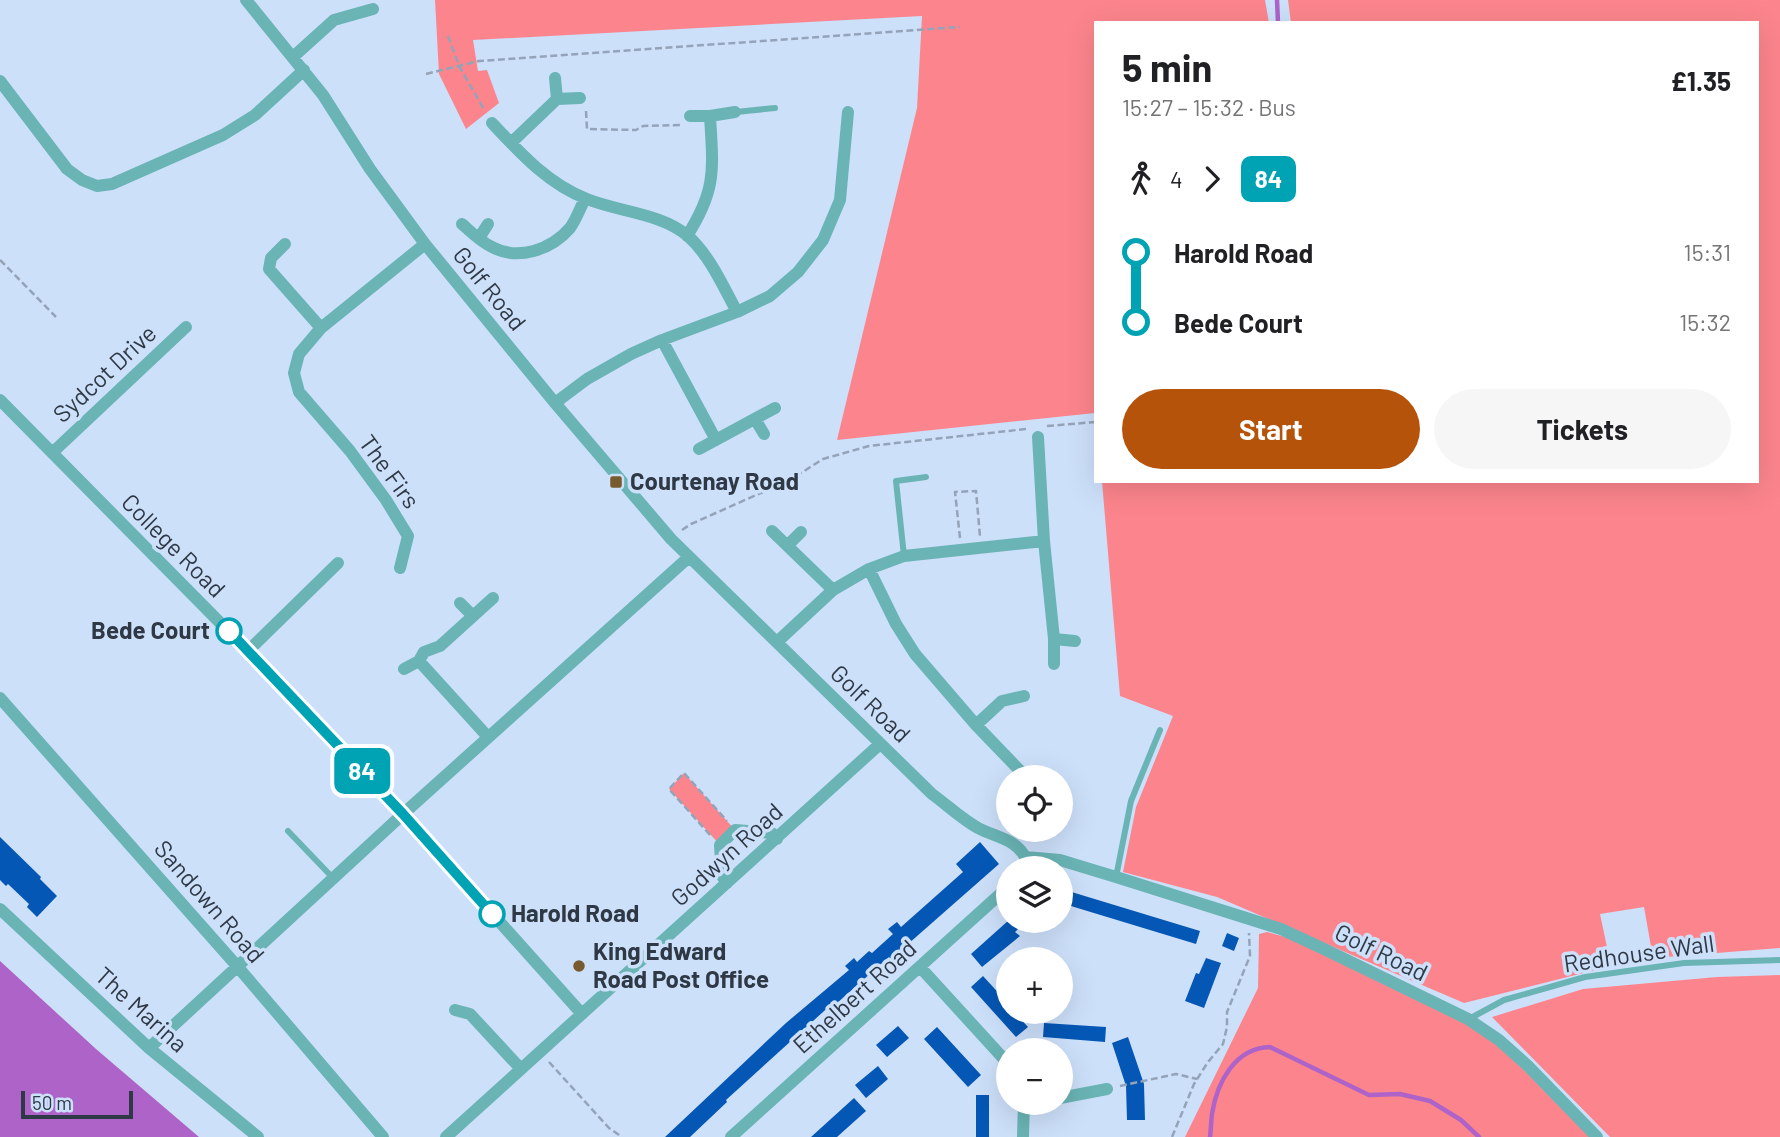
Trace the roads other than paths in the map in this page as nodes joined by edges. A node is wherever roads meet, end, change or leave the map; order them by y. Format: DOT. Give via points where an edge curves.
graph roads {
  1 [pos="246,0"];
  2 [pos="373,9"];
  3 [pos="293,57"];
  4 [pos="304,70"];
  5 [pos="555,78"];
  6 [pos="0,81"];
  7 [pos="580,98"];
  8 [pos="557,99"];
  9 [pos="775,108"];
  10 [pos="735,112"];
  11 [pos="848,112"];
  12 [pos="690,116"];
  13 [pos="710,116"];
  14 [pos="492,123"];
  15 [pos="511,143"];
  16 [pos="585,198"];
  17 [pos="461,224"];
  18 [pos="488,224"];
  19 [pos="687,236"];
  20 [pos="479,238"];
  21 [pos="285,244"];
  22 [pos="425,244"];
  23 [pos="737,312"];
  24 [pos="186,327"];
  25 [pos="321,328"];
  26 [pos="662,340"];
  27 [pos="0,400"];
  28 [pos="555,403"];
  29 [pos="775,408"];
  30 [pos="755,419"];
  31 [pos="1039,430"];
  32 [pos="764,435"];
  33 [pos="716,440"];
  34 [pos="699,449"];
  35 [pos="52,453"];
  36 [pos="926,477"];
  37 [pos="772,531"];
  38 [pos="801,533"];
  39 [pos="1044,541"];
  40 [pos="788,545"];
  41 [pos="904,556"];
  42 [pos="689,557"];
  43 [pos="338,562"];
  44 [pos="400,568"];
  45 [pos="869,569"];
  46 [pos="834,590"];
  47 [pos="493,598"];
  48 [pos="460,603"];
  49 [pos="473,616"];
  50 [pos="1054,639"];
  51 [pos="1075,641"];
  52 [pos="777,642"];
  53 [pos="248,651"];
  54 [pos="419,660"];
  55 [pos="1054,664"];
  56 [pos="404,669"];
  57 [pos="1024,696"];
  58 [pos="0,698"];
  59 [pos="976,726"];
  60 [pos="1160,730"];
  61 [pos="488,737"];
  62 [pos="880,744"];
  63 [pos="1014,765"];
  64 [pos="403,814"];
  65 [pos="288,831"];
  66 [pos="777,839"];
  67 [pos="1023,856"];
  68 [pos="1073,864"];
  69 [pos="1116,877"];
  70 [pos="333,878"];
  71 [pos="727,883"];
  72 [pos="996,898"];
  73 [pos="0,909"];
  74 [pos="1780,960"];
  75 [pos="237,966"];
  76 [pos="920,967"];
  77 [pos="455,1010"];
  78 [pos="582,1014"];
  79 [pos="1468,1019"];
  80 [pos="149,1048"];
  81 [pos="996,1050"];
  82 [pos="521,1069"];
  83 [pos="1107,1089"];
  84 [pos="1073,1096"];
  85 [pos="1026,1115"];
  86 [pos="258,1137"];
  87 [pos="383,1137"];
  88 [pos="446,1137"];
  89 [pos="731,1137"];
  90 [pos="1023,1137"];
  91 [pos="1597,1137"];
  1 -- 3 [label="street, Golf Road"];
  2 -- 3 [label="street" via="334,20"];
  3 -- 4 [label="street, Golf Road"];
  4 -- 6 [label="street" via="255,115 223,135 113,184 97,186 67,169"];
  4 -- 22 [label="street, Golf Road"];
  5 -- 8 [label="street"];
  7 -- 8 [label="street"];
  8 -- 15 [label="street"];
  9 -- 10 [label="lane"];
  10 -- 13 [label="street"];
  11 -- 23 [label="street" via="840,200 823,240 798,272 770,296"];
  12 -- 13 [label="street"];
  13 -- 19 [label="street" via="711,182 706,205"];
  14 -- 15 [label="street"];
  15 -- 16 [label="street" via="535,169"];
  16 -- 19 [label="street" via="662,221"];
  16 -- 20 [label="street" via="571,227 550,245 508,254"];
  17 -- 20 [label="street"];
  18 -- 20 [label="street"];
  19 -- 23 [label="street" via="706,257"];
  21 -- 25 [label="street" via="271,258 269,269"];
  22 -- 25 [label="street"];
  22 -- 28 [label="street, Golf Road"];
  23 -- 26 [label="street"];
  24 -- 35 [label="street, Sydcot Drive"];
  25 -- 44 [label="street, The Firs" via="299,354 294,373 299,392 386,499 408,536"];
  26 -- 28 [label="street" via="631,354"];
  26 -- 33 [label="street"];
  27 -- 35 [label="street, College Road"];
  28 -- 42 [label="street, Golf Road"];
  29 -- 30 [label="street"];
  30 -- 32 [label="street"];
  30 -- 33 [label="street"];
  31 -- 39 [label="street"];
  33 -- 34 [label="street"];
  35 -- 53 [label="street, College Road"];
  36 -- 41 [label="lane" via="896,481"];
  37 -- 40 [label="street"];
  38 -- 40 [label="street"];
  39 -- 41 [label="street"];
  39 -- 50 [label="street"];
  40 -- 46 [label="street"];
  41 -- 45 [label="street"];
  42 -- 52 [label="street, Golf Road"];
  42 -- 61 [label="street"];
  43 -- 53 [label="street"];
  45 -- 46 [label="street"];
  45 -- 59 [label="street" via="906,641"];
  46 -- 52 [label="street"];
  47 -- 49 [label="street"];
  48 -- 49 [label="street"];
  49 -- 54 [label="street"];
  50 -- 51 [label="street"];
  50 -- 55 [label="street"];
  52 -- 62 [label="street, Golf Road"];
  53 -- 64 [label="street, College Road"];
  54 -- 56 [label="street"];
  54 -- 61 [label="street"];
  57 -- 59 [label="street" via="1002,701"];
  58 -- 75 [label="street, Sandown Road"];
  59 -- 63 [label="street"];
  60 -- 69 [label="lane" via="1131,801"];
  61 -- 64 [label="street"];
  62 -- 66 [label="street, Godwyn Road"];
  62 -- 67 [label="street, Golf Road" via="932,794 978,828 1011,842"];
  64 -- 70 [label="street"];
  64 -- 78 [label="street, College Road"];
  65 -- 70 [label="lane"];
  66 -- 71 [label="street, Godwyn Road"];
  66 -- 71 [label="street" via="772,833 735,830 720,845 722,876"];
  68 -- 69 [label="street, Golf Road"];
  69 -- 79 [label="street, Golf Road" via="1281,929"];
  70 -- 75 [label="street"];
  71 -- 78 [label="street, Godwyn Road"];
  72 -- 76 [label="street, Ethelbert Road"];
  73 -- 80 [label="street, The Marina"];
  74 -- 79 [label="lane, Redhouse Wall" via="1684,963 1585,977 1504,1000"];
  75 -- 80 [label="street"];
  75 -- 87 [label="street, Sandown Road"];
  76 -- 81 [label="street"];
  76 -- 89 [label="street, Ethelbert Road"];
  77 -- 82 [label="street" via="470,1014"];
  78 -- 82 [label="street, Godwyn Road"];
  79 -- 91 [label="street, Golf Road" via="1527,1065"];
  80 -- 86 [label="street, The Marina"];
  82 -- 88 [label="street, Godwyn Road"];
  83 -- 84 [label="street"];
  85 -- 90 [label="street"];
}
